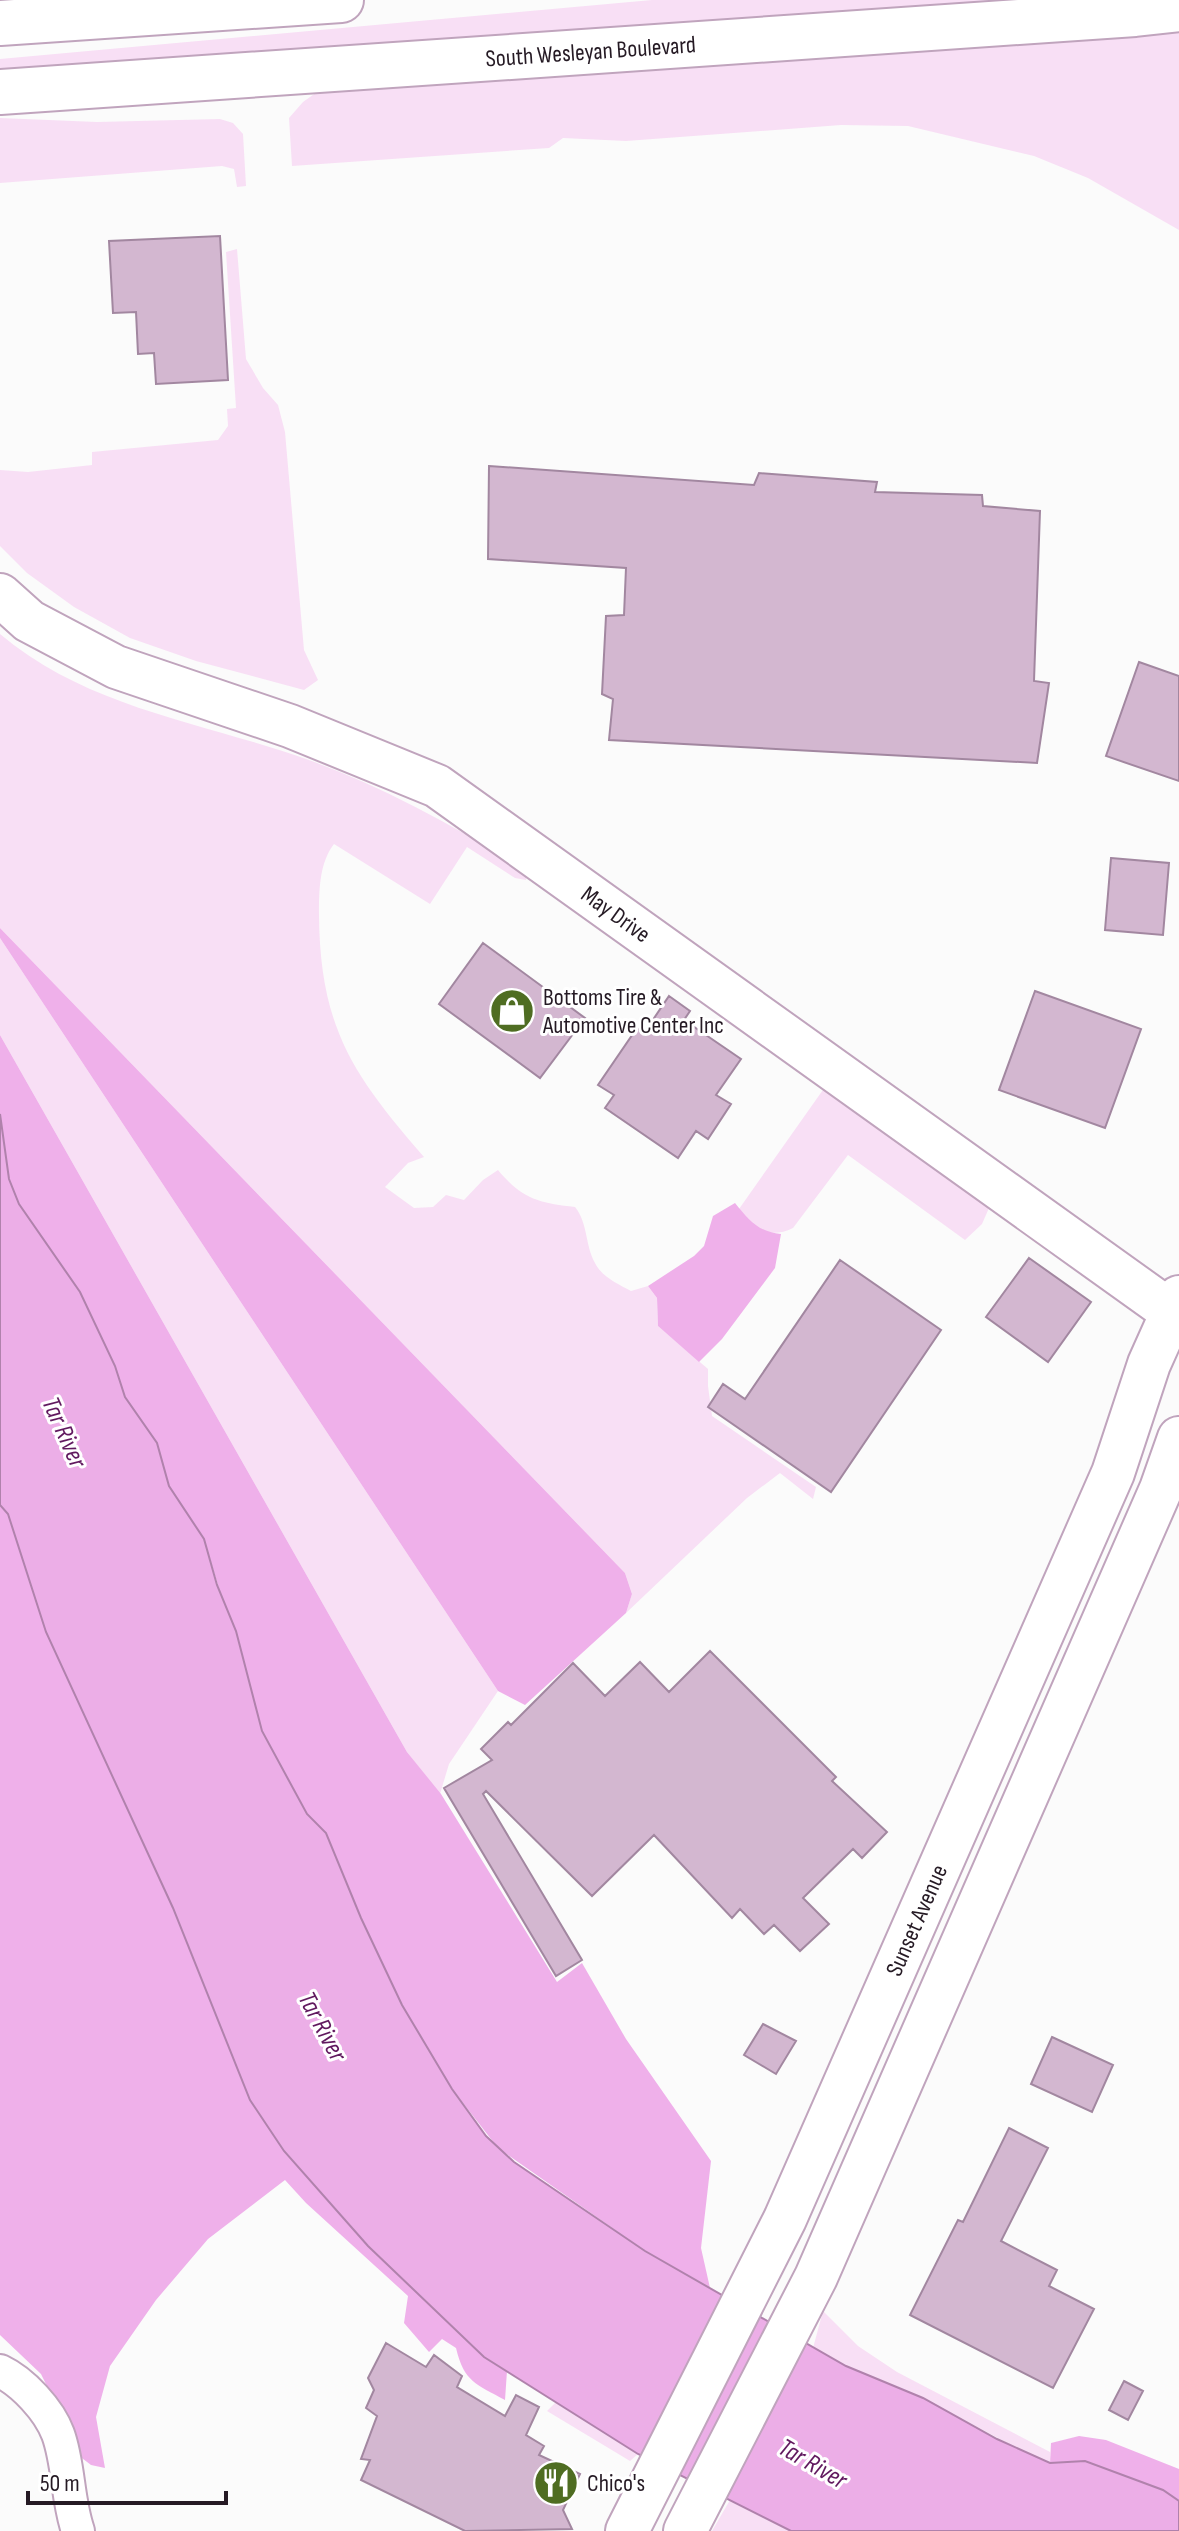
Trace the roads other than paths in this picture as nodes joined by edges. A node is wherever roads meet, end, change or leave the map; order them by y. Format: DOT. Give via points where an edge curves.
graph roads {
  1 [pos="341,0"];
  2 [pos="1179,9"];
  3 [pos="0,23"];
  4 [pos="0,92"];
  5 [pos="0,595"];
  6 [pos="1177,1312"];
  7 [pos="1179,1438"];
  8 [pos="1179,1504"];
  9 [pos="1136,1547"];
  10 [pos="0,2371"];
  11 [pos="78,2531"];
  12 [pos="627,2531"];
  13 [pos="685,2531"];
  1 -- 3 [label="highway"];
  2 -- 4 [label="highway, South Wesleyan Boulevard"];
  5 -- 6 [label="main road, May Drive" via="29,621 116,667 290,726 437,786"];
  6 -- 12 [label="main road, Sunset Avenue" via="1149,1364 1113,1473 769,2253"];
  7 -- 9 [label="main road"];
  8 -- 9 [label="main road"];
  9 -- 13 [label="main road" via="816,2277"];
  10 -- 11 [label="street" via="29,2393 58,2433"];
}
